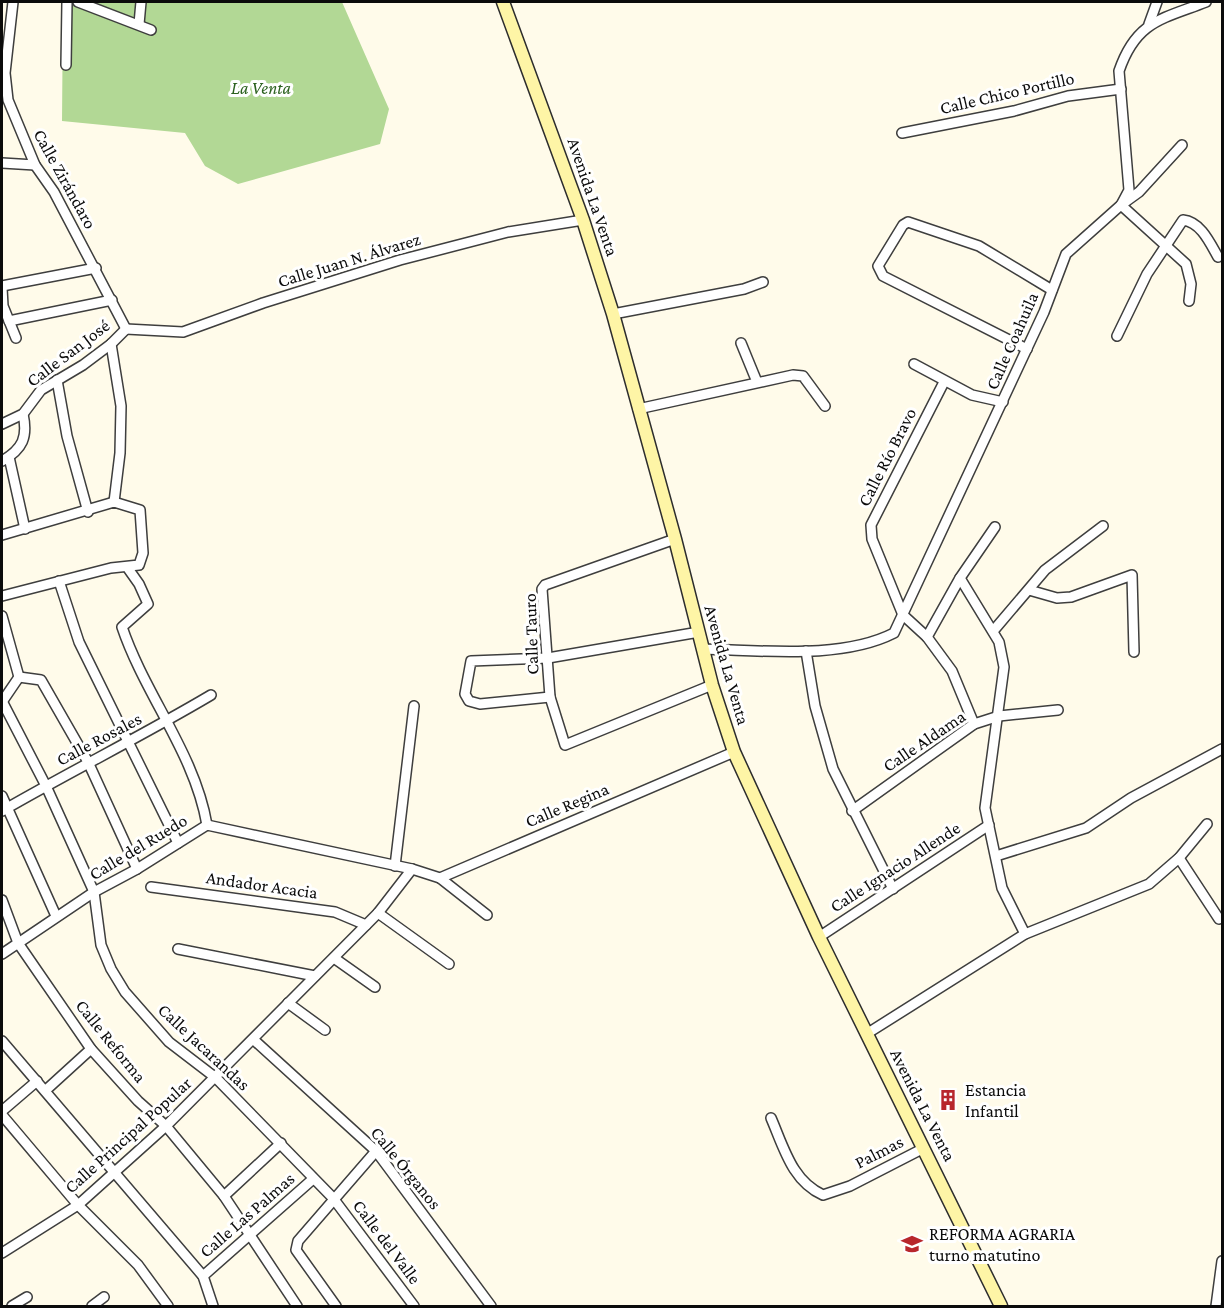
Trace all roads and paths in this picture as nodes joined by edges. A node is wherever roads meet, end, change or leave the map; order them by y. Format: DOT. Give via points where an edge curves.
graph roads {
  1 [pos="13,2"];
  2 [pos="67,2"];
  3 [pos="78,2"];
  4 [pos="141,2"];
  5 [pos="503,2"];
  6 [pos="1157,2"];
  7 [pos="1206,2"];
  8 [pos="139,24"];
  9 [pos="1149,24"];
  10 [pos="151,30"];
  11 [pos="66,65"];
  12 [pos="1121,89"];
  13 [pos="902,133"];
  14 [pos="1182,145"];
  15 [pos="2,163"];
  16 [pos="35,165"];
  17 [pos="1120,205"];
  18 [pos="584,220"];
  19 [pos="1167,245"];
  20 [pos="1218,257"];
  21 [pos="96,268"];
  22 [pos="763,282"];
  23 [pos="2,287"];
  24 [pos="1052,290"];
  25 [pos="112,300"];
  26 [pos="1189,301"];
  27 [pos="613,314"];
  28 [pos="9,321"];
  29 [pos="126,329"];
  30 [pos="1117,336"];
  31 [pos="16,338"];
  32 [pos="741,343"];
  33 [pos="111,344"];
  34 [pos="1027,349"];
  35 [pos="914,364"];
  36 [pos="57,380"];
  37 [pos="757,382"];
  38 [pos="944,382"];
  39 [pos="1003,402"];
  40 [pos="825,406"];
  41 [pos="638,409"];
  42 [pos="23,414"];
  43 [pos="2,424"];
  44 [pos="5,459"];
  45 [pos="114,502"];
  46 [pos="88,512"];
  47 [pos="1103,526"];
  48 [pos="995,527"];
  49 [pos="25,529"];
  50 [pos="2,535"];
  51 [pos="675,539"];
  52 [pos="127,567"];
  53 [pos="960,578"];
  54 [pos="59,581"];
  55 [pos="1029,590"];
  56 [pos="2,596"];
  57 [pos="903,615"];
  58 [pos="2,616"];
  59 [pos="994,630"];
  60 [pos="699,632"];
  61 [pos="4,633"];
  62 [pos="927,637"];
  63 [pos="702,649"];
  64 [pos="806,651"];
  65 [pos="1134,652"];
  66 [pos="548,658"];
  67 [pos="19,676"];
  68 [pos="712,684"];
  69 [pos="211,694"];
  70 [pos="550,697"];
  71 [pos="2,702"];
  72 [pos="414,706"];
  73 [pos="1058,710"];
  74 [pos="999,716"];
  75 [pos="165,722"];
  76 [pos="974,724"];
  77 [pos="129,743"];
  78 [pos="1222,749"];
  79 [pos="734,752"];
  80 [pos="88,762"];
  81 [pos="46,786"];
  82 [pos="2,796"];
  83 [pos="4,809"];
  84 [pos="852,811"];
  85 [pos="1207,824"];
  86 [pos="207,825"];
  87 [pos="989,825"];
  88 [pos="178,843"];
  89 [pos="996,856"];
  90 [pos="1179,858"];
  91 [pos="395,866"];
  92 [pos="137,869"];
  93 [pos="412,869"];
  94 [pos="440,878"];
  95 [pos="151,886"];
  96 [pos="893,889"];
  97 [pos="94,891"];
  98 [pos="2,900"];
  99 [pos="378,913"];
  100 [pos="488,915"];
  101 [pos="56,916"];
  102 [pos="1219,919"];
  103 [pos="366,925"];
  104 [pos="1025,934"];
  105 [pos="819,937"];
  106 [pos="18,943"];
  107 [pos="178,949"];
  108 [pos="2,954"];
  109 [pos="334,958"];
  110 [pos="449,964"];
  111 [pos="315,976"];
  112 [pos="375,987"];
  113 [pos="288,1003"];
  114 [pos="325,1030"];
  115 [pos="868,1034"];
  116 [pos="254,1040"];
  117 [pos="2,1041"];
  118 [pos="92,1049"];
  119 [pos="216,1078"];
  120 [pos="37,1081"];
  121 [pos="46,1090"];
  122 [pos="2,1111"];
  123 [pos="2,1115"];
  124 [pos="771,1118"];
  125 [pos="5,1126"];
  126 [pos="166,1126"];
  127 [pos="281,1143"];
  128 [pos="924,1148"];
  129 [pos="376,1151"];
  130 [pos="115,1171"];
  131 [pos="313,1179"];
  132 [pos="224,1196"];
  133 [pos="333,1198"];
  134 [pos="78,1205"];
  135 [pos="251,1235"];
  136 [pos="2,1253"];
  137 [pos="1222,1261"];
  138 [pos="203,1276"];
  139 [pos="27,1297"];
  140 [pos="104,1298"];
  141 [pos="12,1306"];
  142 [pos="92,1306"];
  143 [pos="168,1306"];
  144 [pos="213,1306"];
  145 [pos="297,1306"];
  146 [pos="336,1306"];
  147 [pos="414,1306"];
  148 [pos="491,1306"];
  149 [pos="1001,1306"];
  150 [pos="1216,1306"];
  1 -- 16 [label="street, Calle Zirándaro" via="5,73 8,100"];
  2 -- 11 [label="street"];
  3 -- 8 [label="street"];
  4 -- 8 [label="street"];
  5 -- 18 [label="main road, Avenida La Venta"];
  6 -- 9 [label="street"];
  7 -- 9 [label="street"];
  8 -- 10 [label="street"];
  9 -- 12 [label="street" via="1123,59 1119,71"];
  12 -- 13 [label="street, Calle Chico Portillo" via="1068,96"];
  12 -- 17 [label="street" via="1129,190"];
  14 -- 17 [label="street, Calle Coahuila" via="1139,192"];
  15 -- 16 [label="street"];
  16 -- 21 [label="street, Calle Zirándaro"];
  17 -- 19 [label="street"];
  17 -- 24 [label="street, Calle Coahuila" via="1066,254"];
  18 -- 27 [label="main road, Avenida La Venta"];
  18 -- 29 [label="street, Calle Juan N. Álvarez" via="508,232 400,260 183,333"];
  19 -- 20 [label="street" via="1181,223 1188,221 1206,235"];
  19 -- 26 [label="street" via="1186,264 1191,284"];
  19 -- 30 [label="street" via="1147,274"];
  21 -- 23 [label="street"];
  21 -- 25 [label="street, Calle Zirándaro"];
  22 -- 27 [label="street"];
  23 -- 28 [label="street"];
  24 -- 34 [label="street, Calle Coahuila"];
  24 -- 34 [label="street" via="979,246 908,222 878,266 883,276"];
  25 -- 28 [label="street"];
  25 -- 29 [label="street, Calle Zirándaro"];
  27 -- 41 [label="main road, Avenida La Venta"];
  28 -- 31 [label="street"];
  29 -- 33 [label="street, Calle San José"];
  32 -- 37 [label="street"];
  33 -- 36 [label="street, Calle San José"];
  33 -- 45 [label="street" via="121,406"];
  34 -- 39 [label="street, Calle Coahuila"];
  35 -- 38 [label="street"];
  36 -- 42 [label="street, Calle San José" via="35,396"];
  36 -- 46 [label="street" via="67,436"];
  37 -- 40 [label="street" via="803,376"];
  37 -- 41 [label="street"];
  38 -- 39 [label="street" via="972,395"];
  38 -- 57 [label="street, Calle Río Bravo" via="871,525 872,539"];
  39 -- 57 [label="street, Calle Coahuila"];
  41 -- 51 [label="main road, Avenida La Venta"];
  42 -- 43 [label="street, Calle San José"];
  42 -- 44 [label="street" via="27,431 22,446"];
  44 -- 49 [label="street"];
  45 -- 46 [label="street"];
  45 -- 52 [label="street" via="140,510 141,561"];
  46 -- 49 [label="street"];
  47 -- 55 [label="street" via="1045,570"];
  48 -- 53 [label="street"];
  49 -- 50 [label="street"];
  51 -- 60 [label="main road, Avenida La Venta"];
  51 -- 66 [label="street, Calle Tauro" via="544,585"];
  52 -- 54 [label="street"];
  52 -- 75 [label="street" via="148,604 123,627"];
  53 -- 59 [label="street"];
  53 -- 62 [label="street"];
  54 -- 56 [label="street"];
  54 -- 77 [label="street" via="80,642"];
  55 -- 59 [label="street"];
  55 -- 65 [label="street" via="1057,598 1071,597 1132,575"];
  57 -- 62 [label="street"];
  57 -- 64 [label="street" via="894,633 877,642"];
  58 -- 61 [label="street"];
  59 -- 74 [label="street" via="1004,667"];
  60 -- 63 [label="main road, Avenida La Venta"];
  60 -- 66 [label="street"];
  61 -- 67 [label="street"];
  62 -- 76 [label="street" via="952,671"];
  63 -- 64 [label="street"];
  63 -- 68 [label="main road, Avenida La Venta"];
  64 -- 84 [label="street" via="822,736"];
  66 -- 70 [label="street, Calle Tauro"];
  66 -- 70 [label="street" via="471,661 465,694 469,701 480,704"];
  67 -- 71 [label="street"];
  67 -- 80 [label="street" via="41,680"];
  68 -- 70 [label="street, Calle Tauro" via="565,745"];
  68 -- 79 [label="main road, Avenida La Venta"];
  69 -- 75 [label="street, Calle Rosales"];
  71 -- 81 [label="street, Calle Jacarandas"];
  72 -- 91 [label="street"];
  73 -- 74 [label="street, Calle Aldama"];
  74 -- 76 [label="street, Calle Aldama"];
  74 -- 87 [label="street" via="985,800"];
  75 -- 77 [label="street, Calle Rosales"];
  75 -- 86 [label="street" via="197,784"];
  76 -- 84 [label="street, Calle Aldama"];
  77 -- 80 [label="street, Calle Rosales"];
  77 -- 88 [label="street"];
  78 -- 89 [label="street" via="1131,798 1086,828"];
  79 -- 94 [label="street, Calle Regina"];
  79 -- 105 [label="main road, Avenida La Venta"];
  80 -- 81 [label="street, Calle Rosales"];
  80 -- 92 [label="street"];
  81 -- 83 [label="street, Calle Rosales"];
  81 -- 97 [label="street, Calle Jacarandas"];
  82 -- 83 [label="street"];
  83 -- 101 [label="street"];
  84 -- 96 [label="street"];
  85 -- 90 [label="street"];
  86 -- 88 [label="street, Calle del Ruedo"];
  86 -- 91 [label="street, Calle del Ruedo"];
  87 -- 89 [label="street"];
  87 -- 96 [label="street, Calle Ignacio Allende"];
  88 -- 92 [label="street, Calle del Ruedo"];
  89 -- 104 [label="street" via="1002,888"];
  90 -- 102 [label="street"];
  90 -- 104 [label="street" via="1149,884"];
  91 -- 93 [label="street, Calle del Ruedo"];
  92 -- 97 [label="street, Calle del Ruedo"];
  93 -- 94 [label="street"];
  93 -- 99 [label="street, Calle Principal Popular"];
  94 -- 100 [label="street"];
  95 -- 103 [label="street, Andador Acacia" via="335,912"];
  96 -- 105 [label="street, Calle Ignacio Allende"];
  97 -- 101 [label="street, Calle del Ruedo"];
  97 -- 119 [label="street, Calle Jacarandas" via="101,945 125,992 169,1042"];
  98 -- 106 [label="street, Calle Reforma"];
  99 -- 103 [label="street, Calle Principal Popular"];
  99 -- 110 [label="street"];
  101 -- 106 [label="street, Calle del Ruedo"];
  103 -- 109 [label="street, Calle Principal Popular"];
  104 -- 115 [label="street"];
  105 -- 115 [label="main road, Avenida La Venta"];
  106 -- 108 [label="street, Calle del Ruedo"];
  106 -- 118 [label="street, Calle Reforma"];
  107 -- 111 [label="street"];
  109 -- 111 [label="street, Calle Principal Popular"];
  109 -- 112 [label="street"];
  111 -- 113 [label="street, Calle Principal Popular"];
  113 -- 114 [label="street"];
  113 -- 116 [label="street, Calle Principal Popular"];
  115 -- 128 [label="main road, Avenida La Venta"];
  116 -- 119 [label="street, Calle Principal Popular"];
  116 -- 129 [label="street, Calle Órganos"];
  117 -- 120 [label="street"];
  118 -- 121 [label="street"];
  118 -- 126 [label="street, Calle Reforma"];
  119 -- 126 [label="street, Calle Principal Popular"];
  119 -- 127 [label="street, Calle Jacarandas"];
  120 -- 121 [label="street"];
  120 -- 122 [label="street"];
  121 -- 130 [label="street"];
  123 -- 125 [label="street"];
  124 -- 128 [label="street, Palmas" via="790,1164 807,1188 823,1196"];
  125 -- 134 [label="street"];
  126 -- 130 [label="street, Calle Principal Popular"];
  126 -- 132 [label="street, Calle Reforma"];
  127 -- 131 [label="street, Calle Jacarandas"];
  127 -- 132 [label="street"];
  128 -- 149 [label="main road, Avenida La Venta"];
  129 -- 133 [label="street"];
  129 -- 148 [label="street, Calle Órganos"];
  130 -- 134 [label="street, Calle Principal Popular"];
  130 -- 138 [label="street"];
  131 -- 133 [label="street, Calle Jacarandas"];
  131 -- 135 [label="street, Calle Las Palmas"];
  132 -- 135 [label="street, Calle Reforma"];
  133 -- 146 [label="street" via="298,1242 296,1250"];
  133 -- 147 [label="street, Calle del Valle"];
  134 -- 136 [label="street, Calle Principal Popular"];
  134 -- 143 [label="street" via="138,1265"];
  135 -- 138 [label="street, Calle Las Palmas"];
  135 -- 145 [label="street, Calle Reforma"];
  137 -- 150 [label="street"];
  138 -- 144 [label="street"];
  139 -- 141 [label="street"];
  140 -- 142 [label="street"];
}
